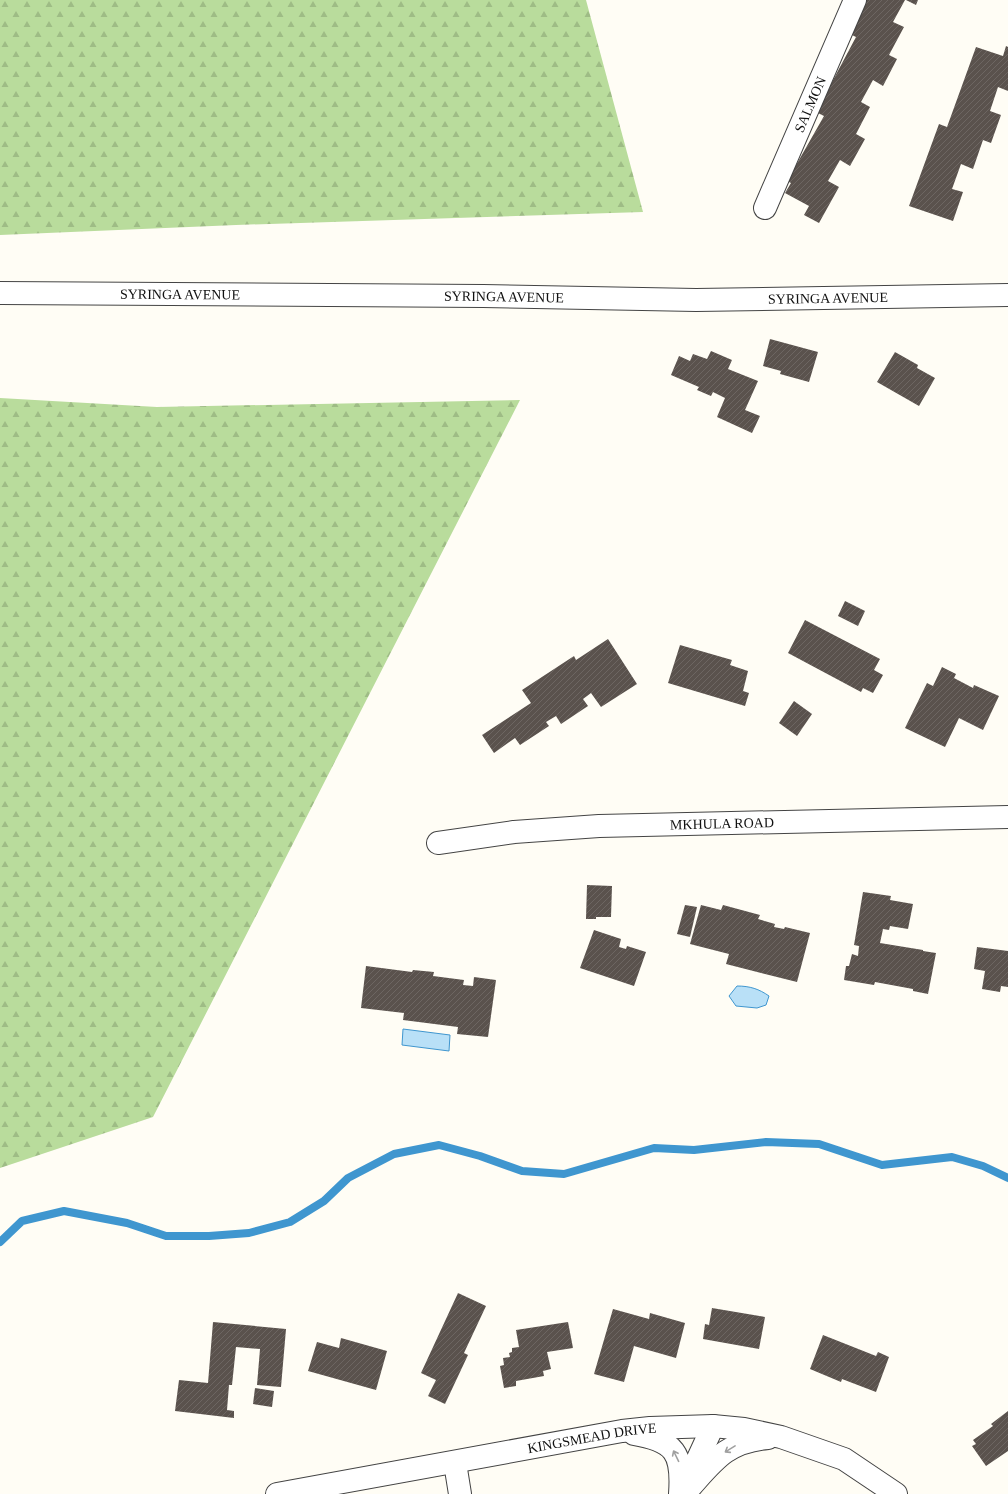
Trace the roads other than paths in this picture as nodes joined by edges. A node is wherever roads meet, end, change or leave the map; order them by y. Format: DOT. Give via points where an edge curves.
graph roads {
  1 [pos="855,0"];
  2 [pos="765,208"];
  3 [pos="0,292"];
  4 [pos="1008,295"];
  5 [pos="1008,817"];
  6 [pos="438,843"];
  7 [pos="713,1426"];
  8 [pos="622,1432"];
  9 [pos="781,1438"];
  10 [pos="455,1463"];
  11 [pos="277,1494"];
  12 [pos="460,1494"];
  13 [pos="682,1494"];
  14 [pos="896,1494"];
  1 -- 2 [label="street, SALMON"];
  3 -- 4 [label="street, SYRINGA AVENUE" via="696,300"];
  5 -- 6 [label="street, MKHULA ROAD" via="599,826 514,832"];
  7 -- 8 [label="street, KINGSMEAD DRIVE" via="664,1427"];
  7 -- 9 [label="street, KINGSMEAD DRIVE" via="744,1429"];
  7 -- 13 [label="street"];
  8 -- 10 [label="street, KINGSMEAD DRIVE"];
  13 -- 8 [label="street, one-way" via="681,1472 674,1451 650,1437"];
  9 -- 13 [label="street, one-way" via="753,1440 730,1448"];
  9 -- 14 [label="street, KINGSMEAD DRIVE" via="844,1459"];
  10 -- 11 [label="street, KINGSMEAD DRIVE"];
  10 -- 12 [label="street"];
}
